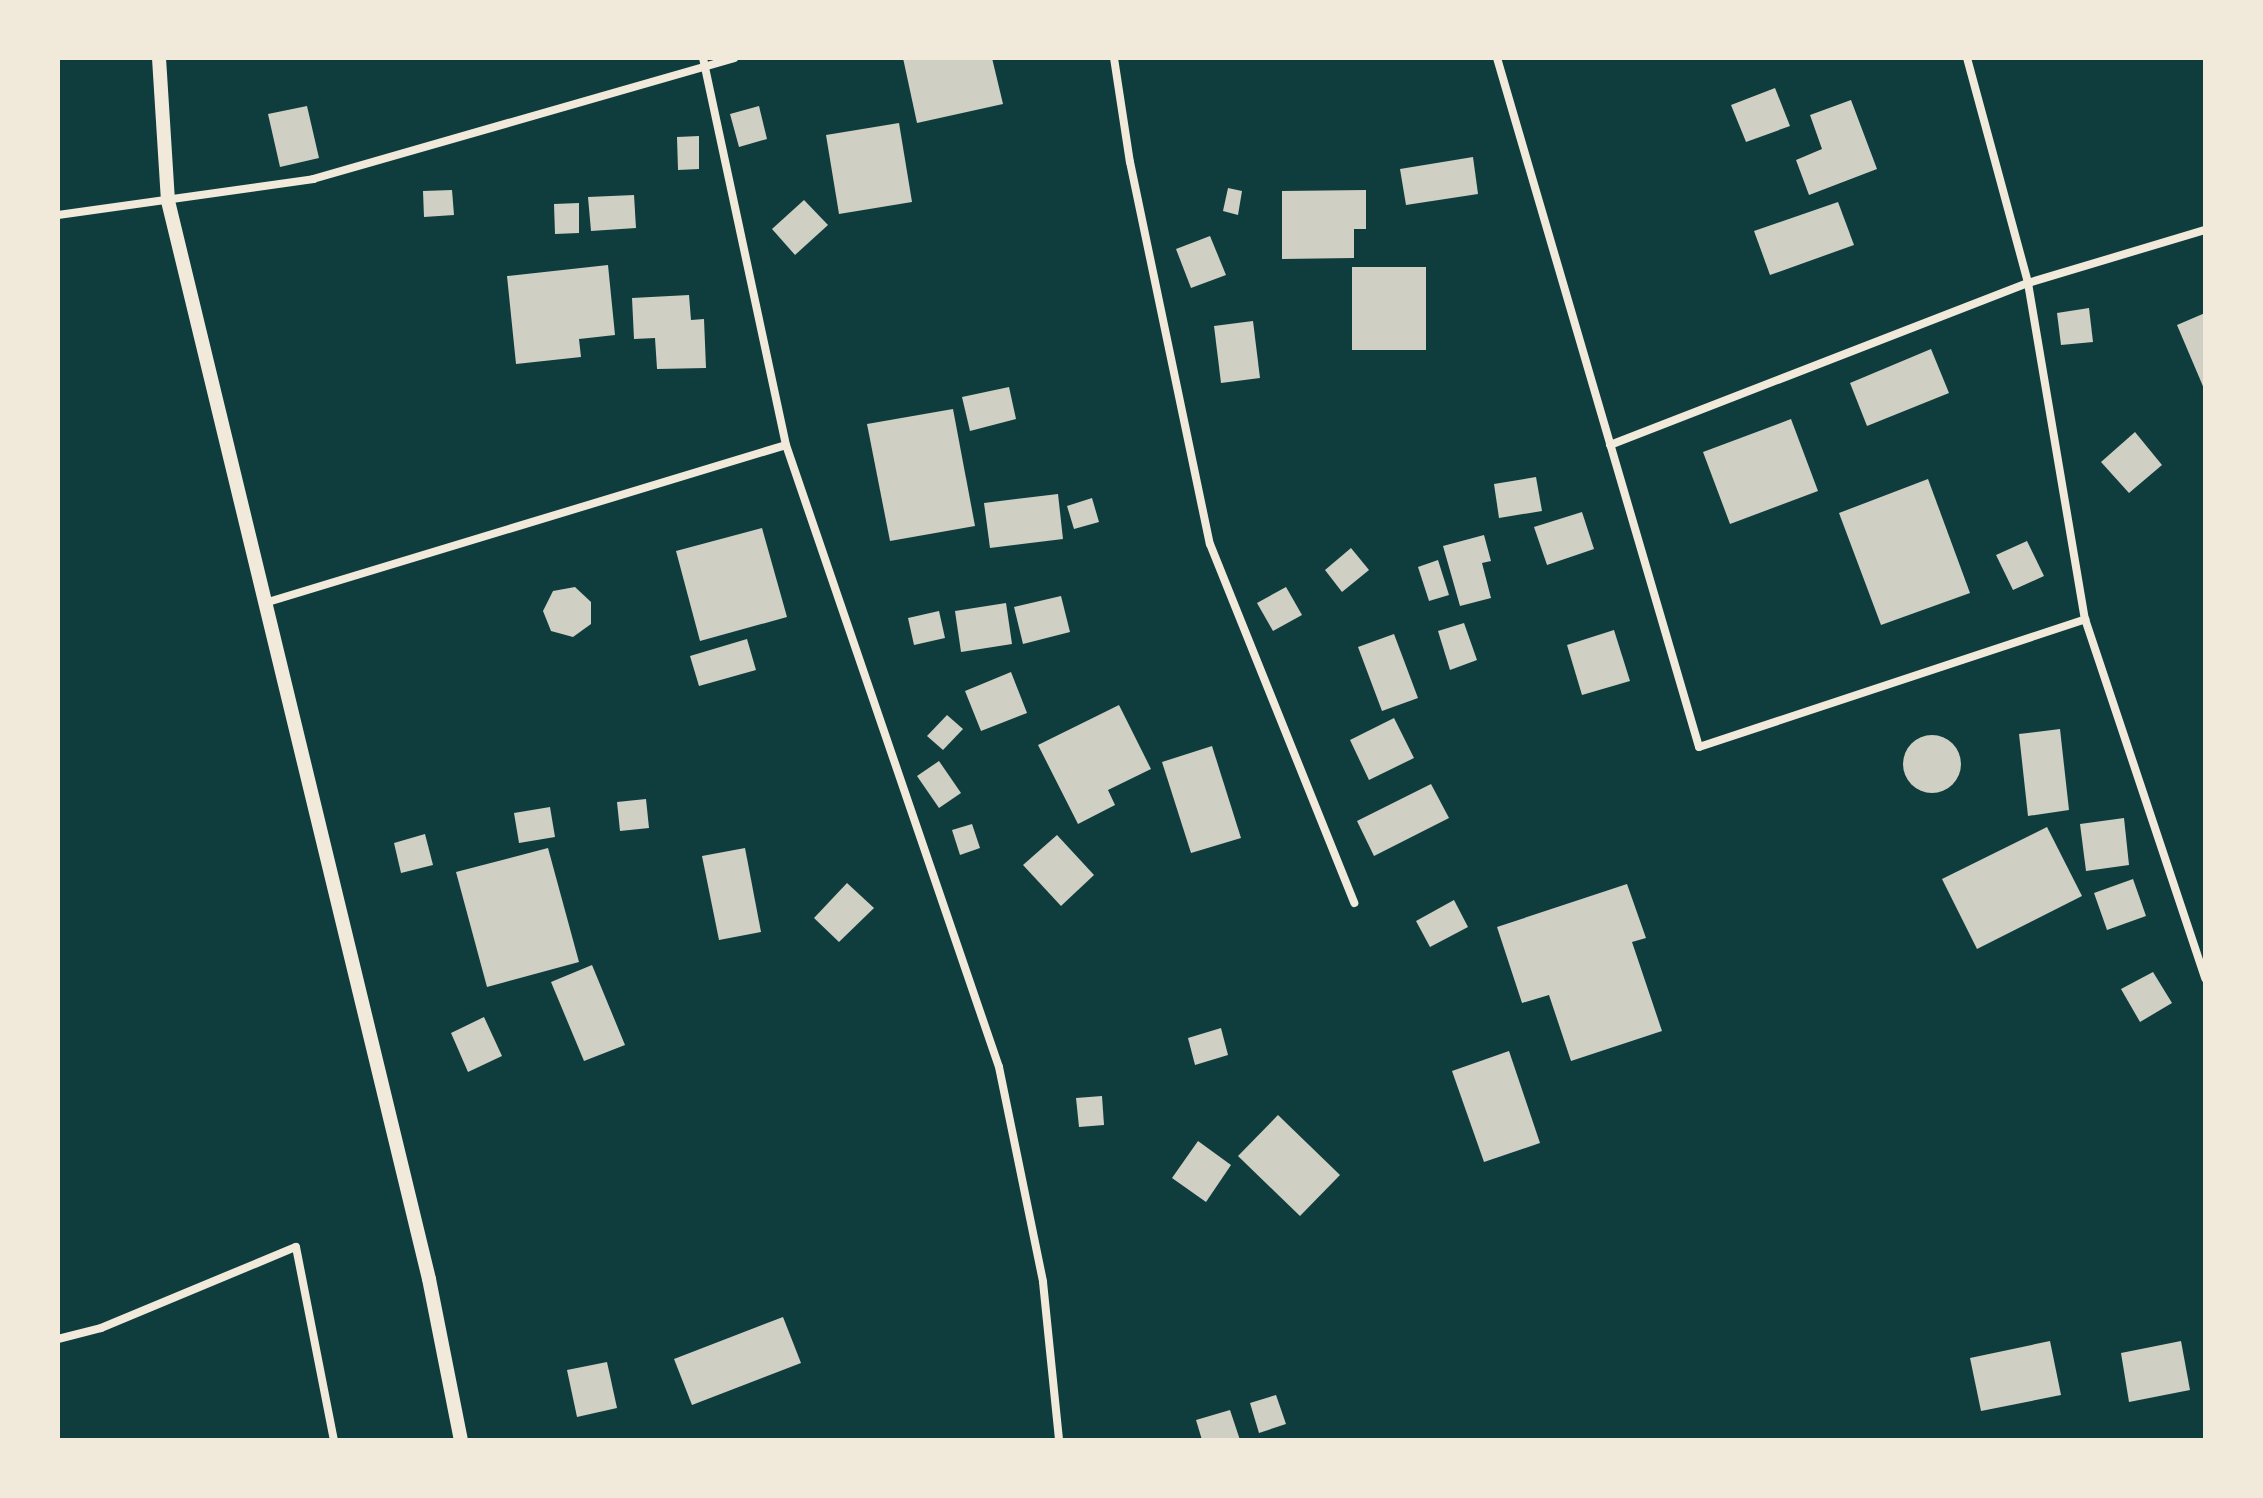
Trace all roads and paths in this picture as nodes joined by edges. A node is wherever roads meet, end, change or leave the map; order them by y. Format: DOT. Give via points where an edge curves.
graph roads {
  1 [pos="159,58"];
  2 [pos="734,58"];
  3 [pos="1114,58"];
  4 [pos="1497,58"];
  5 [pos="1967,58"];
  6 [pos="703,62"];
  7 [pos="168,201"];
  8 [pos="58,215"];
  9 [pos="2205,230"];
  10 [pos="2028,283"];
  11 [pos="786,445"];
  12 [pos="1610,445"];
  13 [pos="268,602"];
  14 [pos="2085,619"];
  15 [pos="1354,903"];
  16 [pos="2205,978"];
  17 [pos="58,1339"];
  18 [pos="334,1440"];
  19 [pos="461,1440"];
  20 [pos="1059,1440"];
  1 -- 7 [label="street"];
  2 -- 6 [label="street"];
  3 -- 15 [label="street" via="1130,162 1210,544"];
  4 -- 12 [label="street"];
  5 -- 10 [label="street"];
  6 -- 7 [label="street" via="313,179"];
  6 -- 11 [label="street"];
  7 -- 8 [label="street"];
  7 -- 13 [label="street"];
  9 -- 10 [label="street"];
  10 -- 12 [label="street"];
  10 -- 14 [label="street"];
  11 -- 13 [label="street"];
  11 -- 20 [label="street" via="999,1067 1043,1282"];
  12 -- 14 [label="street" via="1699,747"];
  13 -- 19 [label="street" via="429,1279"];
  14 -- 16 [label="street"];
  17 -- 18 [label="street" via="101,1328 296,1247"];
}
